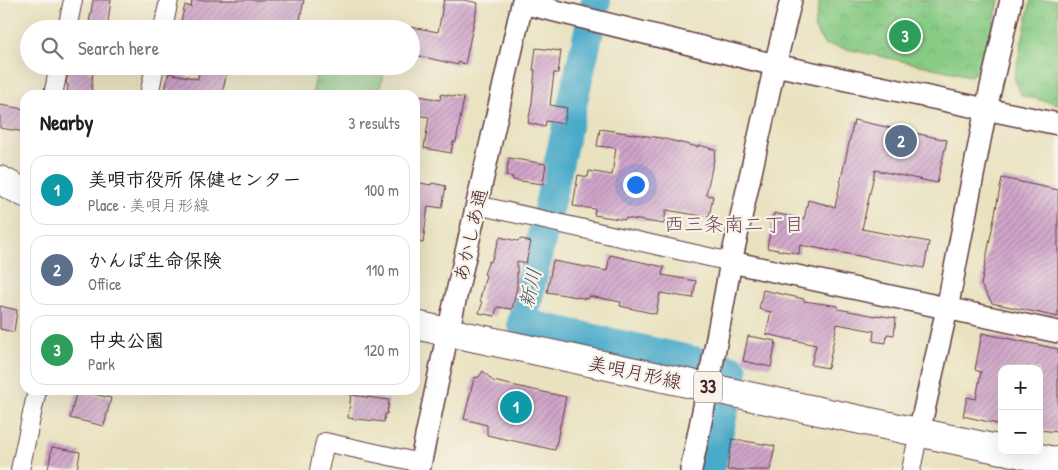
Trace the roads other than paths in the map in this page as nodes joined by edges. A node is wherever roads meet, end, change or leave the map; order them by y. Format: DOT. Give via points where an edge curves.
graph roads {
  1 [pos="73,0"];
  2 [pos="168,0"];
  3 [pos="791,0"];
  4 [pos="1010,0"];
  5 [pos="521,1"];
  6 [pos="69,20"];
  7 [pos="165,20"];
  8 [pos="774,65"];
  9 [pos="57,75"];
  10 [pos="153,75"];
  11 [pos="54,90"];
  12 [pos="150,90"];
  13 [pos="986,108"];
  14 [pos="1058,124"];
  15 [pos="0,180"];
  16 [pos="20,190"];
  17 [pos="476,205"];
  18 [pos="731,262"];
  19 [pos="947,309"];
  20 [pos="420,326"];
  21 [pos="448,332"];
  22 [pos="1058,332"];
  23 [pos="708,388"];
  24 [pos="36,395"];
  25 [pos="919,432"];
  26 [pos="998,449"];
  27 [pos="1026,455"];
  28 [pos="1058,462"];
  29 [pos="420,467"];
  30 [pos="20,470"];
  31 [pos="319,470"];
  32 [pos="691,470"];
  33 [pos="911,470"];
  1 -- 6 [label="street"];
  2 -- 7 [label="street"];
  3 -- 8 [label="street"];
  4 -- 13 [label="street"];
  5 -- 8 [label="street"];
  5 -- 17 [label="street, あかしあ通"];
  8 -- 13 [label="street"];
  8 -- 18 [label="street"];
  9 -- 11 [label="street"];
  10 -- 12 [label="street"];
  13 -- 14 [label="street"];
  13 -- 19 [label="street"];
  15 -- 16 [label="main road"];
  17 -- 18 [label="street"];
  17 -- 21 [label="street, あかしあ通"];
  18 -- 19 [label="street"];
  18 -- 23 [label="street"];
  19 -- 22 [label="street"];
  19 -- 25 [label="street"];
  20 -- 21 [label="main road, 美唄月形線 / 33"];
  21 -- 23 [label="main road, 美唄月形線 / 33"];
  21 -- 29 [label="street, あかしあ通"];
  23 -- 25 [label="main road, 美唄月形線 / 33"];
  23 -- 32 [label="street"];
  24 -- 30 [label="street"];
  25 -- 26 [label="main road, 美唄月形線 / 33"];
  25 -- 33 [label="street"];
  27 -- 28 [label="main road"];
  29 -- 31 [label="street" via="325,442"];
}
